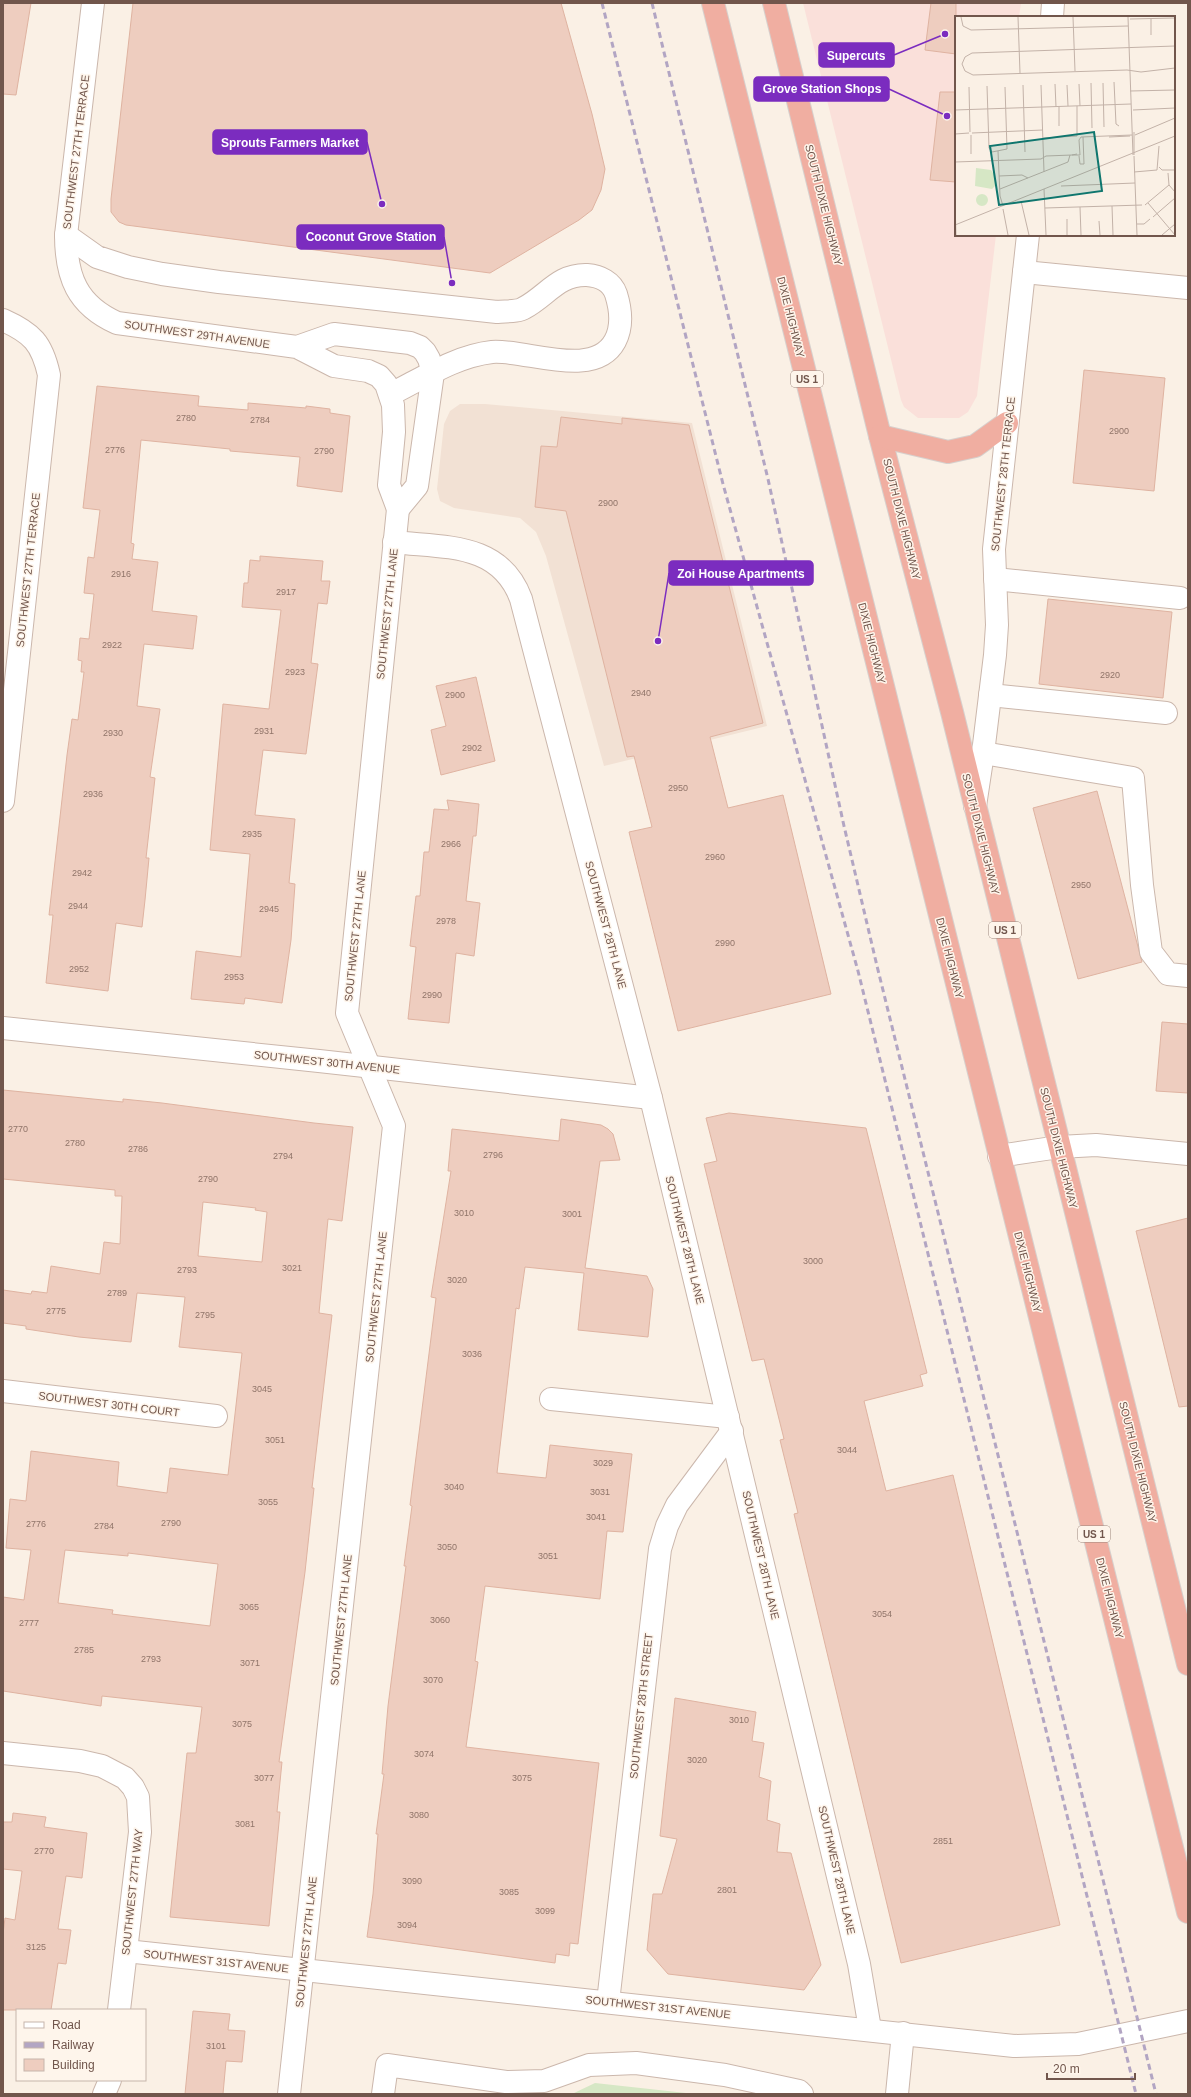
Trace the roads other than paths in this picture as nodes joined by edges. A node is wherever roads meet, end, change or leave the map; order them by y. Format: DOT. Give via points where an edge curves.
graph roads {
  1 [pos="93,3"];
  2 [pos="713,3"];
  3 [pos="774,3"];
  4 [pos="1053,3"];
  5 [pos="1052,16"];
  6 [pos="66,235"];
  7 [pos="1028,236"];
  8 [pos="1024,272"];
  9 [pos="1188,288"];
  10 [pos="83,297"];
  11 [pos="3,320"];
  12 [pos="298,347"];
  13 [pos="433,373"];
  14 [pos="391,394"];
  15 [pos="1007,423"];
  16 [pos="880,436"];
  17 [pos="398,509"];
  18 [pos="394,542"];
  19 [pos="995,579"];
  20 [pos="1180,598"];
  21 [pos="990,695"];
  22 [pos="1166,713"];
  23 [pos="983,753"];
  24 [pos="3,801"];
  25 [pos="974,808"];
  26 [pos="1188,976"];
  27 [pos="3,1028"];
  28 [pos="370,1067"];
  29 [pos="651,1098"];
  30 [pos="1059,1147"];
  31 [pos="1188,1154"];
  32 [pos="999,1156"];
  33 [pos="3,1391"];
  34 [pos="551,1399"];
  35 [pos="216,1416"];
  36 [pos="730,1424"];
  37 [pos="1185,1636"];
  38 [pos="1188,1664"];
  39 [pos="3,1753"];
  40 [pos="1188,1912"];
  41 [pos="126,1951"];
  42 [pos="303,1970"];
  43 [pos="608,2002"];
  44 [pos="119,2009"];
  45 [pos="1188,2021"];
  46 [pos="870,2029"];
  47 [pos="903,2033"];
  48 [pos="110,2081"];
  49 [pos="104,2094"];
  50 [pos="289,2094"];
  51 [pos="383,2094"];
  52 [pos="802,2094"];
  53 [pos="897,2094"];
  1 -- 6 [label="street, SOUTHWEST 27TH TERRACE"];
  2 -- 32 [label="highway, DIXIE HIGHWAY / US 1"];
  3 -- 16 [label="highway, SOUTH DIXIE HIGHWAY / US 1"];
  4 -- 5 [label="street"];
  6 -- 10 [label="street, SOUTHWEST 27TH TERRACE" via="69,272"];
  6 -- 13 [label="street" via="97,257 162,274 498,312 524,309 563,279 587,275 599,278 605,280 615,292 620,308 620,330 612,345 598,357 578,362 493,352 466,358"];
  7 -- 8 [label="street, SOUTHWEST 28TH TERRACE"];
  8 -- 9 [label="street"];
  8 -- 15 [label="street, SOUTHWEST 28TH TERRACE"];
  10 -- 12 [label="street, SOUTHWEST 29TH AVENUE" via="92,308 117,323"];
  11 -- 24 [label="street, SOUTHWEST 27TH TERRACE" via="22,328 37,341 49,375"];
  12 -- 13 [label="street, SOUTHWEST 29TH AVENUE" via="334,334 396,340 420,347 429,358"];
  12 -- 14 [label="street, SOUTHWEST 29TH AVENUE" via="334,366 368,371 379,376"];
  13 -- 14 [label="street"];
  13 -- 17 [label="street" via="417,486"];
  14 -- 17 [label="street, SOUTHWEST 27TH LANE" via="395,416 389,485"];
  15 -- 16 [label="highway" via="975,446 957,451 939,451"];
  15 -- 19 [label="street, SOUTHWEST 28TH TERRACE" via="994,549"];
  16 -- 25 [label="highway, SOUTH DIXIE HIGHWAY / US 1"];
  17 -- 18 [label="street, SOUTHWEST 27TH LANE"];
  18 -- 28 [label="street, SOUTHWEST 27TH LANE" via="347,1014"];
  18 -- 29 [label="street, SOUTHWEST 28TH LANE" via="481,555 505,570 517,589"];
  19 -- 20 [label="street"];
  19 -- 21 [label="street, SOUTHWEST 28TH TERRACE" via="997,625"];
  21 -- 22 [label="street"];
  21 -- 23 [label="street, SOUTHWEST 28TH TERRACE"];
  23 -- 25 [label="street, SOUTHWEST 28TH TERRACE"];
  23 -- 26 [label="street" via="1133,778 1142,885 1151,952 1168,974"];
  25 -- 30 [label="highway, SOUTH DIXIE HIGHWAY / US 1"];
  27 -- 28 [label="street, SOUTHWEST 30TH AVENUE"];
  28 -- 29 [label="street, SOUTHWEST 30TH AVENUE"];
  28 -- 42 [label="street, SOUTHWEST 27TH LANE" via="394,1126"];
  29 -- 36 [label="street, SOUTHWEST 28TH LANE"];
  30 -- 31 [label="street" via="1103,1145"];
  30 -- 32 [label="street"];
  30 -- 37 [label="highway, SOUTH DIXIE HIGHWAY / US 1"];
  32 -- 40 [label="highway, DIXIE HIGHWAY / US 1"];
  33 -- 35 [label="street, SOUTHWEST 30TH COURT"];
  34 -- 36 [label="street"];
  36 -- 43 [label="street, SOUTHWEST 28TH STREET" via="677,1505 660,1549"];
  36 -- 46 [label="street, SOUTHWEST 28TH LANE" via="859,1964"];
  37 -- 38 [label="highway, SOUTH DIXIE HIGHWAY / US 1"];
  39 -- 41 [label="street, SOUTHWEST 27TH WAY" via="91,1763 125,1778 134,1787 138,1797 140,1832"];
  41 -- 42 [label="street, SOUTHWEST 31ST AVENUE"];
  41 -- 44 [label="street, SOUTHWEST 27TH WAY"];
  42 -- 43 [label="street, SOUTHWEST 31ST AVENUE"];
  42 -- 50 [label="street, SOUTHWEST 27TH LANE"];
  43 -- 46 [label="street, SOUTHWEST 31ST AVENUE"];
  45 -- 47 [label="street, SOUTHWEST 31ST AVENUE" via="1061,2046 1014,2046"];
  46 -- 47 [label="street, SOUTHWEST 31ST AVENUE"];
  47 -- 53 [label="street"];
  48 -- 49 [label="street"];
  51 -- 52 [label="street" via="386,2065 506,2082 544,2081 589,2065 636,2063 726,2075 799,2091"];
}
